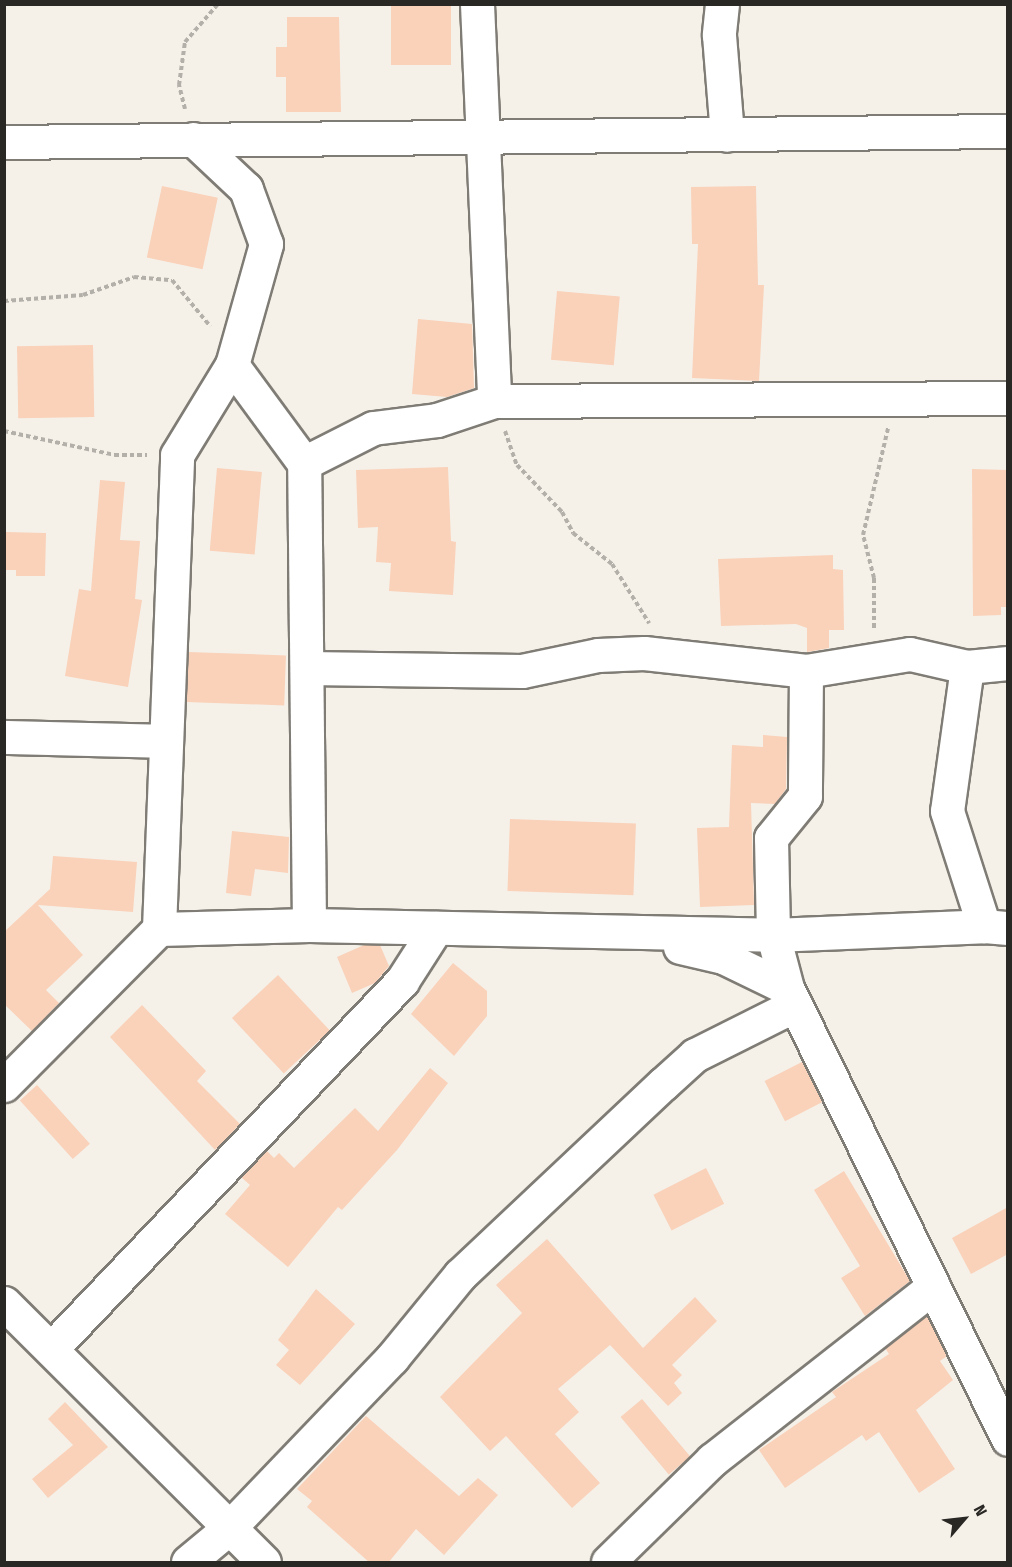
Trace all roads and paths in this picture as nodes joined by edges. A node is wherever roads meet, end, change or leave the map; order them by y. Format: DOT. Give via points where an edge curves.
graph roads {
  1 [pos="218,4"];
  2 [pos="477,4"];
  3 [pos="722,4"];
  4 [pos="1008,131"];
  5 [pos="480,133"];
  6 [pos="727,135"];
  7 [pos="193,139"];
  8 [pos="4,142"];
  9 [pos="4,302"];
  10 [pos="234,360"];
  11 [pos="1008,398"];
  12 [pos="895,399"];
  13 [pos="499,401"];
  14 [pos="4,431"];
  15 [pos="177,456"];
  16 [pos="304,463"];
  17 [pos="644,653"];
  18 [pos="855,663"];
  19 [pos="1008,663"];
  20 [pos="967,667"];
  21 [pos="308,669"];
  22 [pos="806,671"];
  23 [pos="4,737"];
  24 [pos="163,741"];
  25 [pos="309,925"];
  26 [pos="996,927"];
  27 [pos="436,928"];
  28 [pos="159,929"];
  29 [pos="616,931"];
  30 [pos="773,935"];
  31 [pos="791,996"];
  32 [pos="4,1085"];
  33 [pos="933,1287"];
  34 [pos="4,1303"];
  35 [pos="51,1349"];
  36 [pos="1008,1438"];
  37 [pos="229,1528"];
  38 [pos="188,1563"];
  39 [pos="264,1563"];
  40 [pos="608,1563"];
  1 -- 7 [label="path" via="185,42 179,85"];
  2 -- 5 [label="street"];
  3 -- 6 [label="street" via="719,35"];
  4 -- 6 [label="street"];
  5 -- 6 [label="street"];
  5 -- 7 [label="street"];
  5 -- 13 [label="street"];
  7 -- 8 [label="street"];
  7 -- 10 [label="street" via="246,189 266,244"];
  9 -- 10 [label="path" via="83,295 134,277 172,280"];
  10 -- 15 [label="street"];
  10 -- 16 [label="street"];
  11 -- 12 [label="street"];
  12 -- 13 [label="street"];
  12 -- 18 [label="path" via="862,535 874,578 876,624"];
  13 -- 16 [label="street" via="437,420 374,428"];
  13 -- 17 [label="path" via="506,441 517,465 562,512 573,533 612,564 627,592 650,617"];
  14 -- 15 [label="path" via="115,455"];
  15 -- 24 [label="street"];
  16 -- 21 [label="street"];
  17 -- 21 [label="street" via="598,655 522,671"];
  17 -- 22 [label="street"];
  18 -- 20 [label="street" via="910,654"];
  18 -- 22 [label="street"];
  19 -- 20 [label="street"];
  20 -- 26 [label="street" via="947,811"];
  21 -- 25 [label="street"];
  22 -- 30 [label="street" via="805,796 771,838"];
  23 -- 24 [label="street"];
  24 -- 28 [label="street"];
  25 -- 27 [label="street"];
  25 -- 28 [label="street"];
  26 -- 30 [label="street"];
  27 -- 29 [label="street"];
  27 -- 35 [label="street" via="402,981"];
  28 -- 32 [label="street"];
  29 -- 30 [label="street"];
  29 -- 31 [label="street" via="723,957"];
  30 -- 31 [label="street"];
  31 -- 33 [label="street"];
  31 -- 37 [label="street" via="695,1055 587,1154 460,1275 392,1358"];
  33 -- 36 [label="street"];
  33 -- 40 [label="street" via="712,1460"];
  34 -- 35 [label="street"];
  35 -- 37 [label="street"];
  37 -- 38 [label="street"];
  37 -- 39 [label="street"];
}
